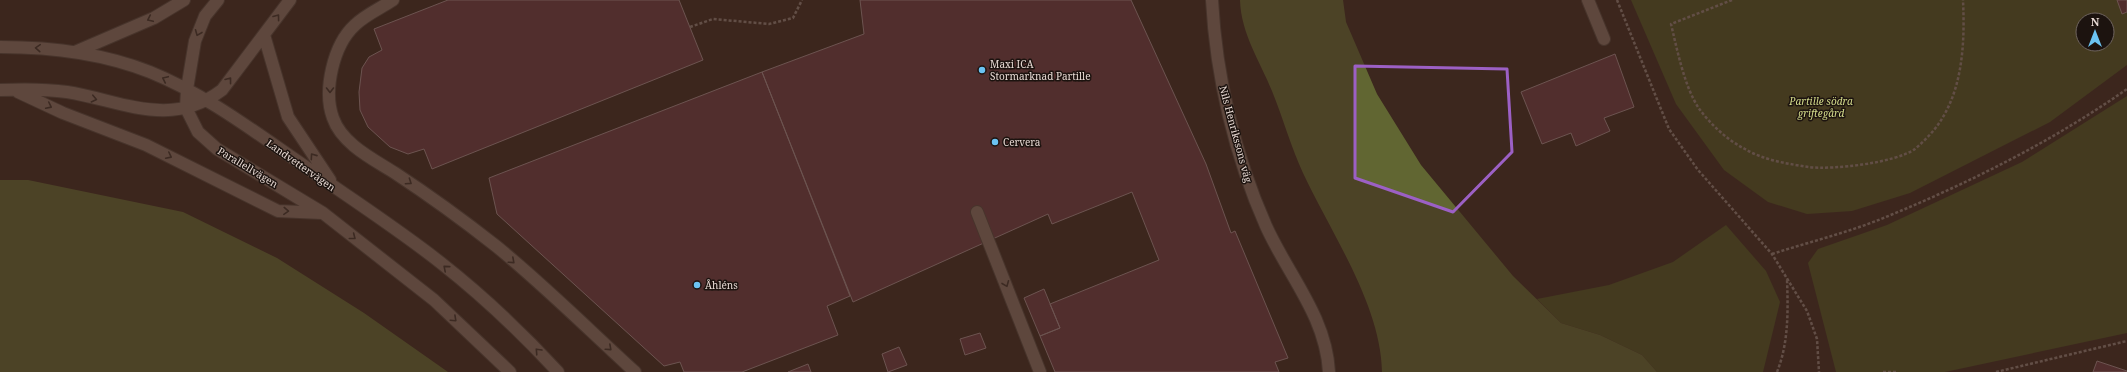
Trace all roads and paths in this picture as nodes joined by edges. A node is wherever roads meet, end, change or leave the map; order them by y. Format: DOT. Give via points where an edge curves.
graph roads {
  1 [pos="184,0"];
  2 [pos="218,0"];
  3 [pos="290,0"];
  4 [pos="393,0"];
  5 [pos="802,0"];
  6 [pos="1212,0"];
  7 [pos="1588,0"];
  8 [pos="1617,0"];
  9 [pos="1718,0"];
  10 [pos="1732,0"];
  11 [pos="1963,0"];
  12 [pos="1720,5"];
  13 [pos="690,28"];
  14 [pos="264,35"];
  15 [pos="1604,39"];
  16 [pos="0,47"];
  17 [pos="75,52"];
  18 [pos="14,89"];
  19 [pos="187,89"];
  20 [pos="0,90"];
  21 [pos="2127,90"];
  22 [pos="207,101"];
  23 [pos="186,108"];
  24 [pos="335,188"];
  25 [pos="977,212"];
  26 [pos="323,213"];
  27 [pos="1772,254"];
  28 [pos="1787,277"];
  29 [pos="2127,341"];
  30 [pos="510,372"];
  31 [pos="558,372"];
  32 [pos="635,372"];
  33 [pos="1040,372"];
  34 [pos="1329,372"];
  35 [pos="1777,372"];
  36 [pos="1819,372"];
  37 [pos="1883,372"];
  38 [pos="1898,372"];
  39 [pos="1996,372"];
  1 -- 17 [label="street, one-way" via="154,18"];
  2 -- 19 [label="street, Parallellvägen, one-way" via="205,16 195,41"];
  14 -- 3 [label="street, one-way"];
  4 -- 32 [label="street, one-way" via="354,25 337,52 330,78 330,105 333,119 341,134 435,199 496,247"];
  5 -- 13 [label="path" via="793,18 769,24 713,19"];
  6 -- 34 [label="street, Nils Henrikssons väg" via="1218,64 1246,177 1267,227 1308,301 1322,334"];
  7 -- 15 [label="street"];
  8 -- 27 [label="path" via="1669,129 1698,170"];
  9 -- 12 [label="path"];
  10 -- 12 [label="path"];
  11 -- 12 [label="path" via="1965,32 1959,77 1949,107 1934,130 1914,149 1889,160 1847,166 1810,167 1776,161 1745,150 1720,132 1698,106 1682,67 1671,24"];
  22 -- 14 [label="street, one-way" via="222,90"];
  24 -- 14 [label="street, one-way" via="288,117"];
  17 -- 16 [label="street, Landvettervägen, one-way"];
  19 -- 17 [label="street, Landvettervägen, one-way" via="118,61"];
  18 -- 20 [label="street"];
  18 -- 23 [label="street, one-way" via="67,92 134,108"];
  18 -- 26 [label="street, one-way" via="63,113 146,145 278,211"];
  19 -- 22 [label="street, Landvettervägen"];
  19 -- 23 [label="street, Parallellvägen"];
  21 -- 27 [label="path" via="2070,126 1971,180 1874,221"];
  22 -- 23 [label="street"];
  22 -- 24 [label="street, Landvettervägen"];
  23 -- 26 [label="street, Parallellvägen" via="198,132 217,149"];
  31 -- 24 [label="street, Landvettervägen, one-way" via="518,330 441,263"];
  25 -- 33 [label="street, one-way"];
  26 -- 30 [label="street, one-way" via="434,300"];
  27 -- 28 [label="path"];
  28 -- 35 [label="path" via="1788,320 1783,354"];
  28 -- 36 [label="path" via="1807,311 1817,340"];
  29 -- 39 [label="path"];
  37 -- 38 [label="path"];
}
